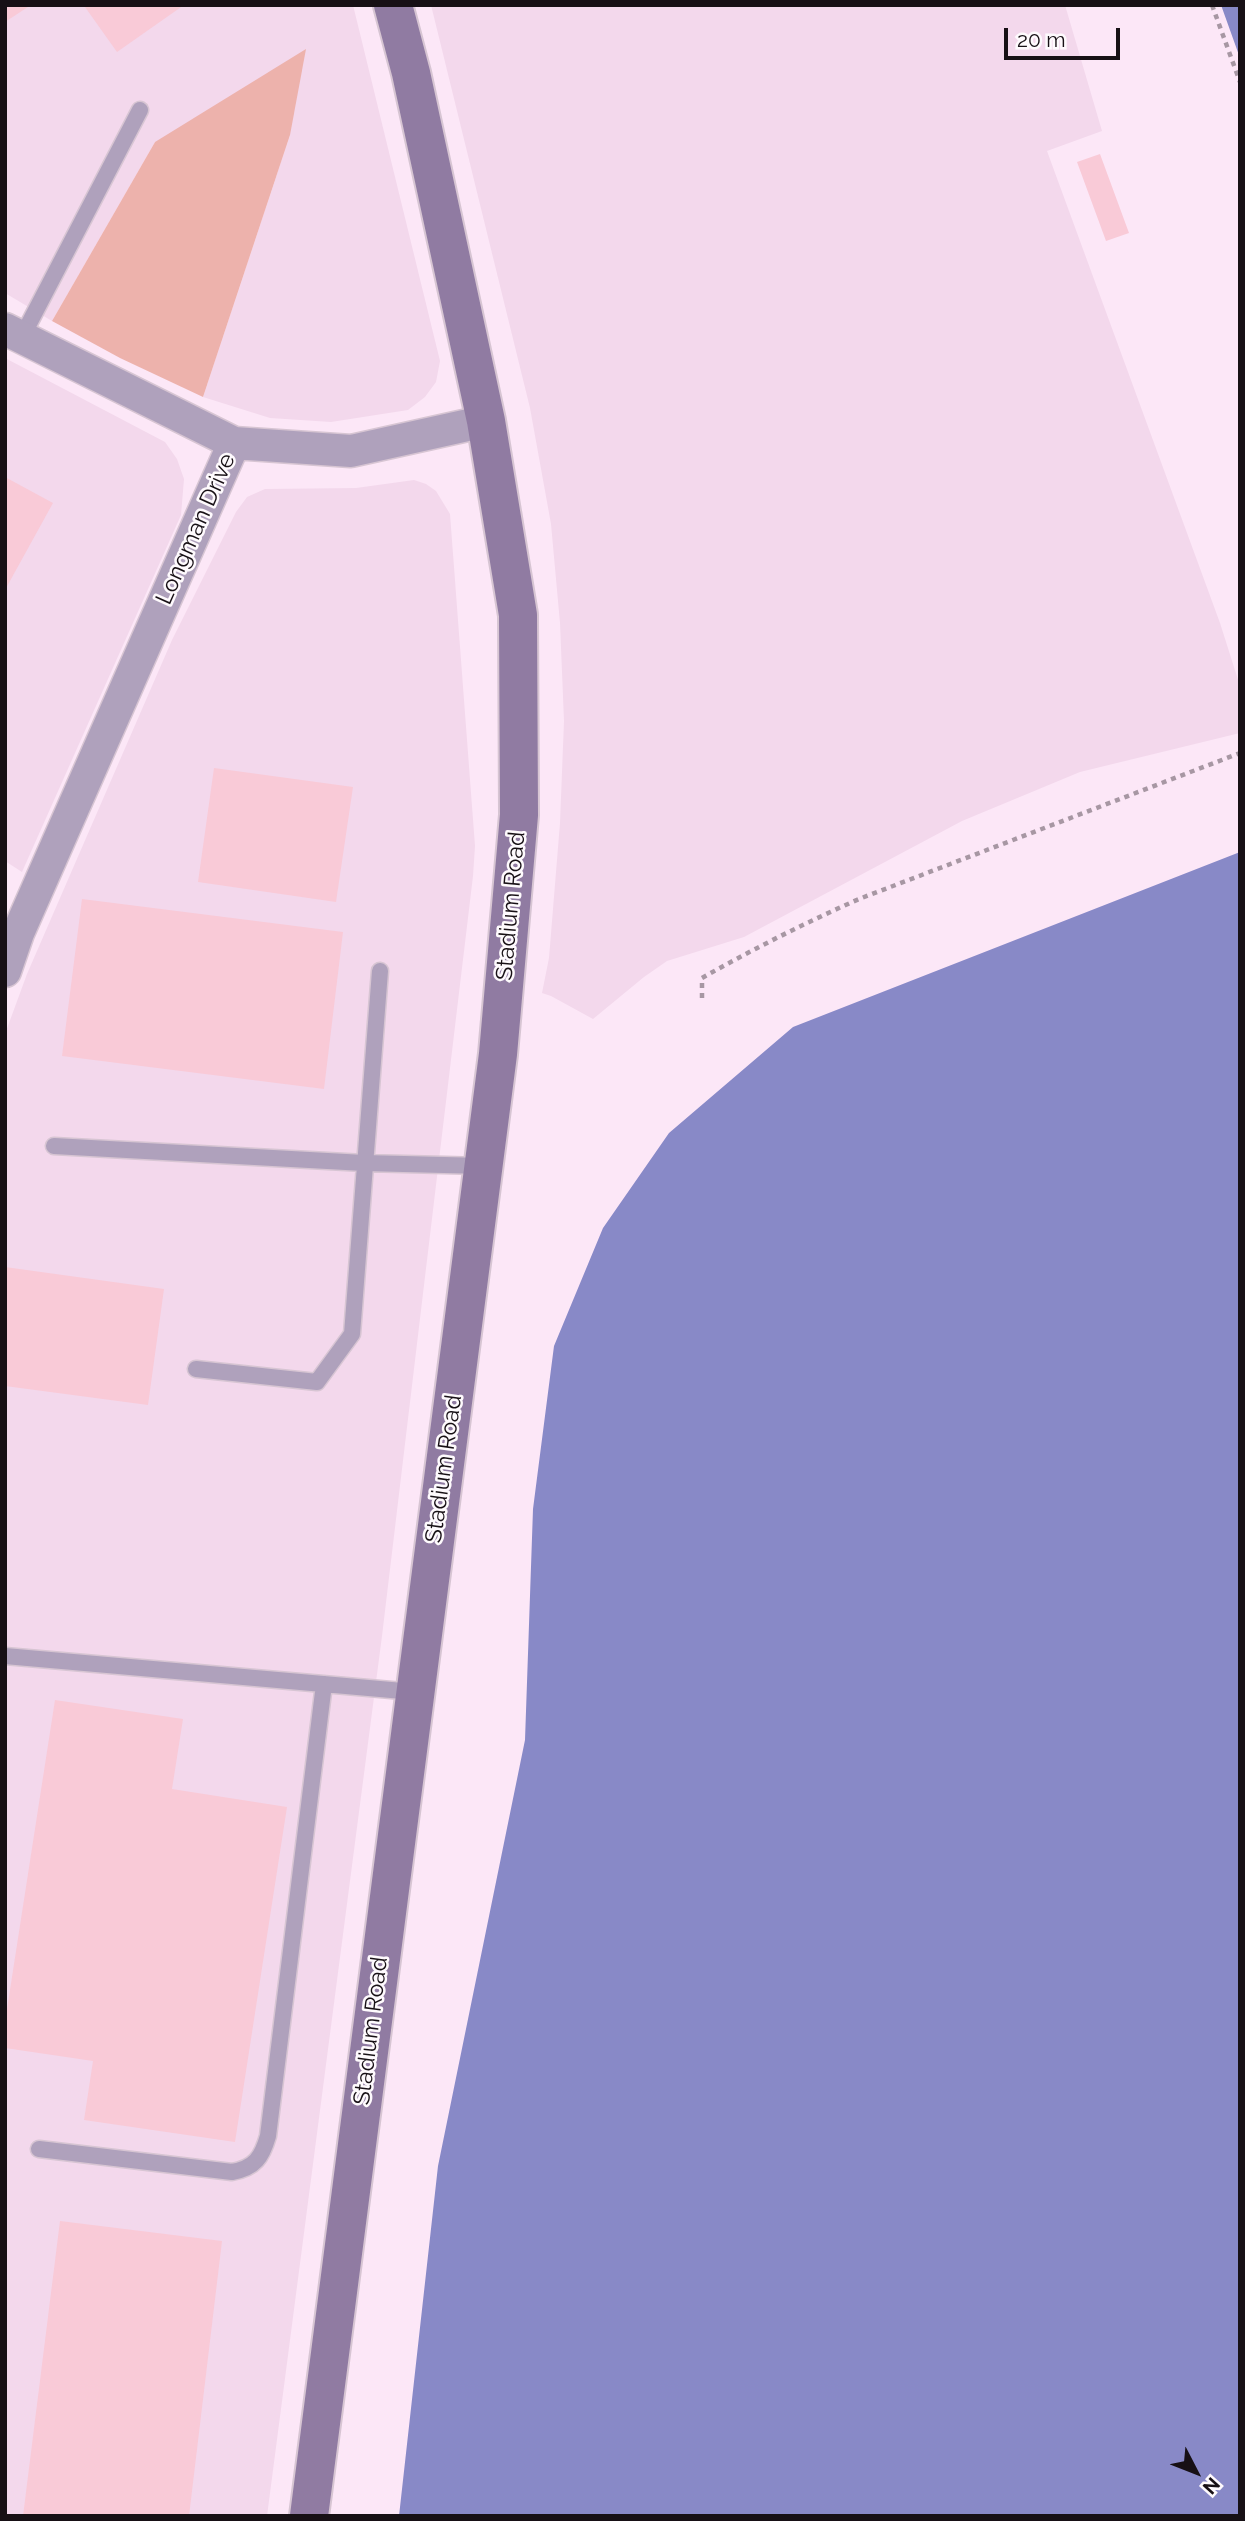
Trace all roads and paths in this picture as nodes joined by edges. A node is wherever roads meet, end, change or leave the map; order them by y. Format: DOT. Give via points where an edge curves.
graph roads {
  1 [pos="393,5"];
  2 [pos="1212,5"];
  3 [pos="1240,82"];
  4 [pos="140,110"];
  5 [pos="14,333"];
  6 [pos="486,421"];
  7 [pos="234,443"];
  8 [pos="1240,754"];
  9 [pos="5,971"];
  10 [pos="380,971"];
  11 [pos="702,998"];
  12 [pos="54,1146"];
  13 [pos="364,1163"];
  14 [pos="484,1166"];
  15 [pos="196,1369"];
  16 [pos="5,1656"];
  17 [pos="324,1684"];
  18 [pos="414,1692"];
  19 [pos="39,2149"];
  20 [pos="309,2516"];
  1 -- 6 [label="street"];
  2 -- 3 [label="path"];
  4 -- 5 [label="lane"];
  5 -- 7 [label="street"];
  6 -- 7 [label="street, Longman Drive" via="351,451"];
  6 -- 14 [label="street, Stadium Road" via="518,615 519,815"];
  7 -- 9 [label="street, Longman Drive"];
  8 -- 11 [label="path" via="800,925 702,978"];
  10 -- 13 [label="lane"];
  12 -- 13 [label="lane"];
  13 -- 14 [label="lane"];
  13 -- 15 [label="lane" via="352,1334 317,1382"];
  14 -- 18 [label="street, Stadium Road"];
  16 -- 17 [label="lane"];
  17 -- 18 [label="lane"];
  17 -- 19 [label="lane" via="264,2151 245,2170 232,2172"];
  18 -- 20 [label="street, Stadium Road"];
}
